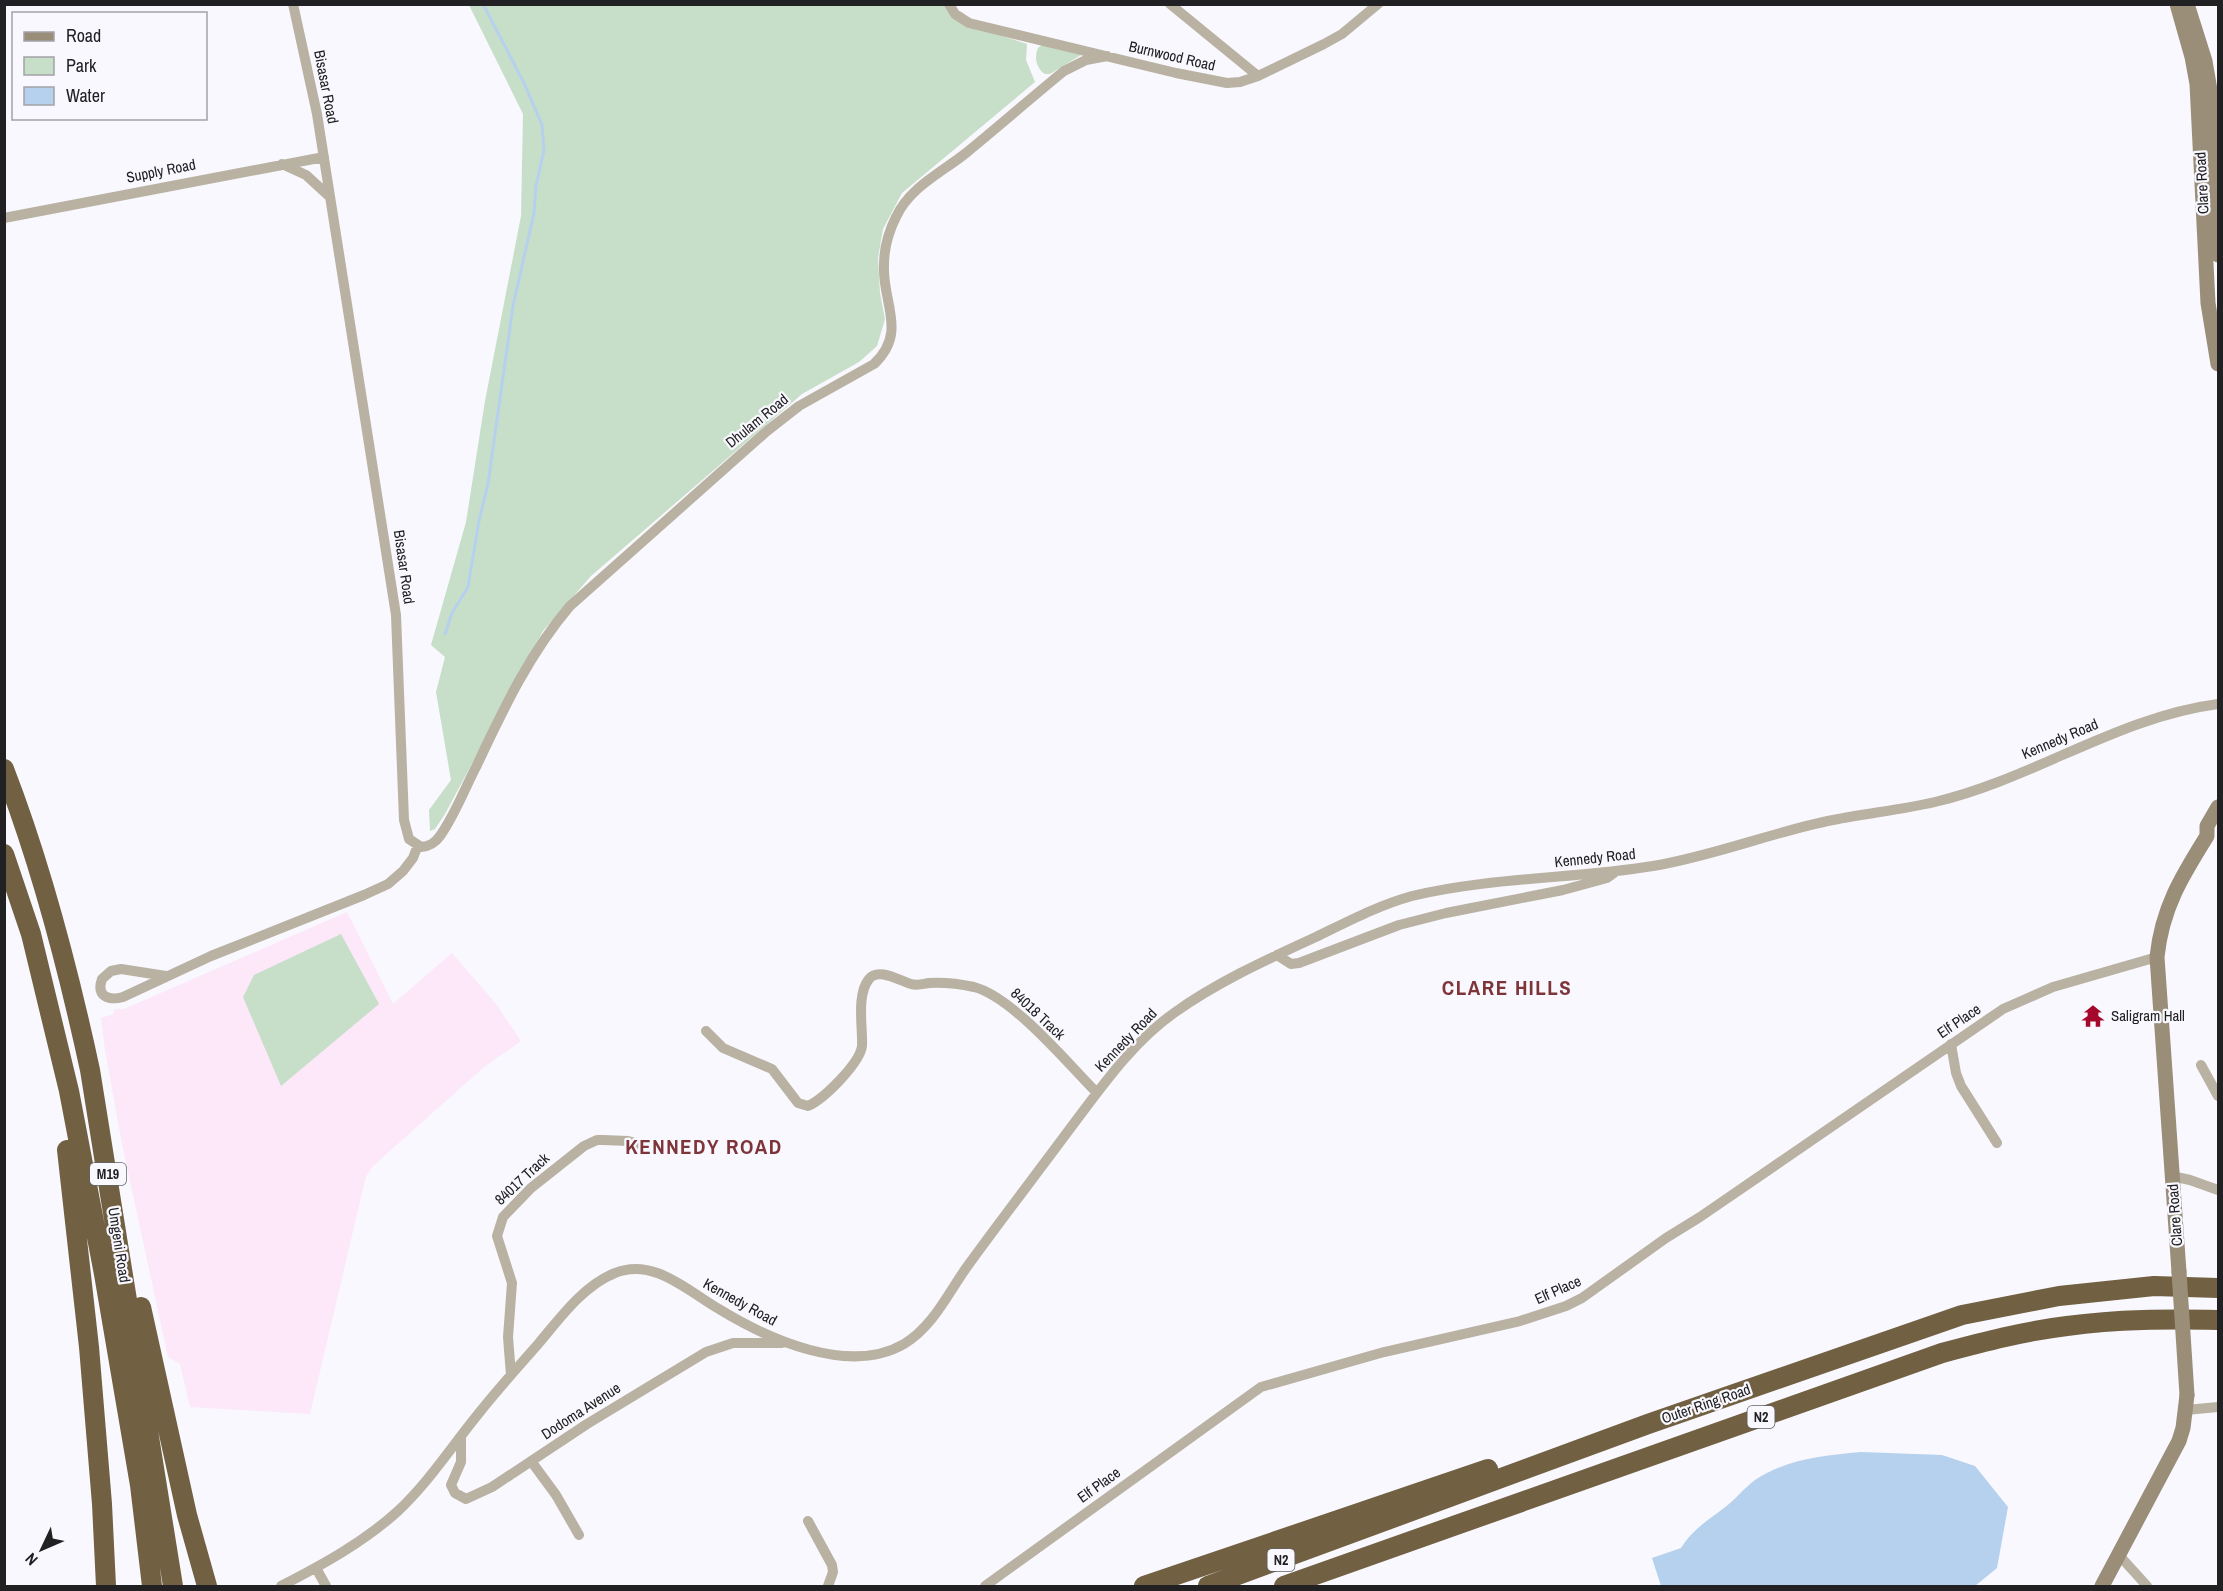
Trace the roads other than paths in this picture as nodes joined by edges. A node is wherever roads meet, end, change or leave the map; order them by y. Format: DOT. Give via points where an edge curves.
graph roads {
  1 [pos="293,4"];
  2 [pos="949,4"];
  3 [pos="1170,4"];
  4 [pos="1378,4"];
  5 [pos="2177,4"];
  6 [pos="2187,4"];
  7 [pos="1107,56"];
  8 [pos="1258,76"];
  9 [pos="324,157"];
  10 [pos="282,164"];
  11 [pos="331,197"];
  12 [pos="4,218"];
  13 [pos="2213,218"];
  14 [pos="2218,255"];
  15 [pos="2218,364"];
  16 [pos="2218,704"];
  17 [pos="4,769"];
  18 [pos="2218,807"];
  19 [pos="2213,831"];
  20 [pos="418,845"];
  21 [pos="4,854"];
  22 [pos="1617,870"];
  23 [pos="24,914"];
  24 [pos="1277,955"];
  25 [pos="2157,957"];
  26 [pos="165,976"];
  27 [pos="706,1031"];
  28 [pos="1951,1044"];
  29 [pos="2201,1065"];
  30 [pos="1097,1093"];
  31 [pos="2218,1096"];
  32 [pos="1997,1143"];
  33 [pos="644,1145"];
  34 [pos="2172,1176"];
  35 [pos="2218,1190"];
  36 [pos="121,1251"];
  37 [pos="2218,1288"];
  38 [pos="2218,1320"];
  39 [pos="785,1343"];
  40 [pos="511,1375"];
  41 [pos="124,1395"];
  42 [pos="2186,1402"];
  43 [pos="2218,1407"];
  44 [pos="461,1438"];
  45 [pos="1604,1440"];
  46 [pos="531,1461"];
  47 [pos="808,1521"];
  48 [pos="579,1535"];
  49 [pos="2118,1554"];
  50 [pos="316,1568"];
  51 [pos="1316,1575"];
  52 [pos="106,1587"];
  53 [pos="139,1587"];
  54 [pos="152,1587"];
  55 [pos="173,1587"];
  56 [pos="207,1587"];
  57 [pos="281,1587"];
  58 [pos="326,1587"];
  59 [pos="828,1587"];
  60 [pos="985,1587"];
  61 [pos="1144,1587"];
  62 [pos="1208,1587"];
  63 [pos="1284,1587"];
  64 [pos="1299,1587"];
  65 [pos="2102,1587"];
  66 [pos="2147,1587"];
  1 -- 9 [label="street, Bisasar Road"];
  2 -- 7 [label="street, Burnwood Road" via="955,14 969,23"];
  3 -- 8 [label="street"];
  4 -- 8 [label="street, Burnwood Road" via="1333,39"];
  5 -- 13 [label="street, Clare Road" via="2197,84"];
  6 -- 13 [label="street, Clare Road" via="2210,90"];
  7 -- 8 [label="street, Burnwood Road" via="1227,84"];
  7 -- 20 [label="street, Dhulam Road" via="1086,60 1064,71 951,165 912,192 886,241 883,267 892,330 884,355 799,406 767,431 570,606 535,650 439,837 429,846"];
  9 -- 10 [label="street, Supply Road"];
  9 -- 11 [label="street, Bisasar Road"];
  10 -- 11 [label="street" via="306,175"];
  10 -- 12 [label="street, Supply Road"];
  11 -- 20 [label="street, Bisasar Road" via="396,615 404,820 409,839"];
  13 -- 14 [label="street, Clare Road"];
  13 -- 15 [label="street, Clare Road" via="2208,303"];
  16 -- 22 [label="street, Kennedy Road" via="2154,717 1991,784 1938,801 1832,820 1676,862"];
  17 -- 36 [label="highway, Umgeni Road / M19" via="72,986"];
  18 -- 19 [label="street, Clare Road" via="2207,826"];
  19 -- 25 [label="street, Clare Road" via="2172,895"];
  20 -- 26 [label="street" via="413,858 388,884"];
  21 -- 23 [label="highway, Umgeni Road / M19"];
  22 -- 24 [label="street, Kennedy Road" via="1462,887 1410,897 1384,905"];
  22 -- 24 [label="street" via="1606,878 1563,891 1399,925 1299,963 1290,964"];
  23 -- 41 [label="highway, Umgeni Road / M19" via="69,1091"];
  23 -- 52 [label="highway" via="66,1137 95,1419"];
  24 -- 30 [label="street, Kennedy Road" via="1171,1015 1143,1040"];
  25 -- 28 [label="street, Elf Place" via="2038,992 2003,1009"];
  25 -- 34 [label="street, Clare Road"];
  26 -- 26 [label="street" via="113,999 105,996 100,987 102,979 116,970"];
  27 -- 30 [label="street, 84018 Track" via="723,1048 772,1069 798,1103 808,1106 831,1090 859,1055 860,1014 870,978 889,976 914,985 961,985 988,991 1007,1004"];
  28 -- 32 [label="street" via="1961,1086"];
  28 -- 60 [label="street, Elf Place" via="1575,1302 1520,1321 1346,1362 1261,1387"];
  29 -- 31 [label="street"];
  30 -- 39 [label="street, Kennedy Road" via="939,1309 912,1339 886,1352 865,1356 837,1355"];
  33 -- 40 [label="street, 84017 Track" via="603,1140 584,1146 531,1188 503,1217 497,1236 512,1283 508,1337"];
  34 -- 35 [label="street"];
  34 -- 42 [label="street, Clare Road, bridge"];
  36 -- 55 [label="highway, Umgeni Road / M19"];
  36 -- 56 [label="highway" via="140,1300 187,1515"];
  37 -- 45 [label="highway, Outer Ring Road / N2" via="2154,1286 2059,1296 1962,1315"];
  38 -- 51 [label="highway, Outer Ring Road / N2" via="2155,1319 2067,1326 1942,1353"];
  39 -- 40 [label="street, Kennedy Road" via="724,1313 664,1274 626,1269 612,1273 584,1293"];
  39 -- 46 [label="street, Dodoma Avenue" via="733,1343 706,1352"];
  40 -- 44 [label="street, Kennedy Road"];
  41 -- 53 [label="highway"];
  41 -- 54 [label="highway, Umgeni Road / M19"];
  42 -- 43 [label="street"];
  42 -- 49 [label="street, Clare Road" via="2183,1428 2174,1452"];
  44 -- 46 [label="street, Dodoma Avenue" via="461,1462 451,1485 462,1498 479,1495"];
  44 -- 50 [label="street, Kennedy Road" via="398,1511"];
  45 -- 61 [label="highway" via="1553,1447"];
  45 -- 62 [label="highway, Outer Ring Road / N2"];
  46 -- 48 [label="street"];
  47 -- 59 [label="street" via="832,1565"];
  49 -- 65 [label="street, Clare Road"];
  49 -- 66 [label="street"];
  50 -- 57 [label="street, Kennedy Road"];
  50 -- 58 [label="street"];
  51 -- 63 [label="highway, Outer Ring Road / N2"];
  51 -- 64 [label="highway"];
}
